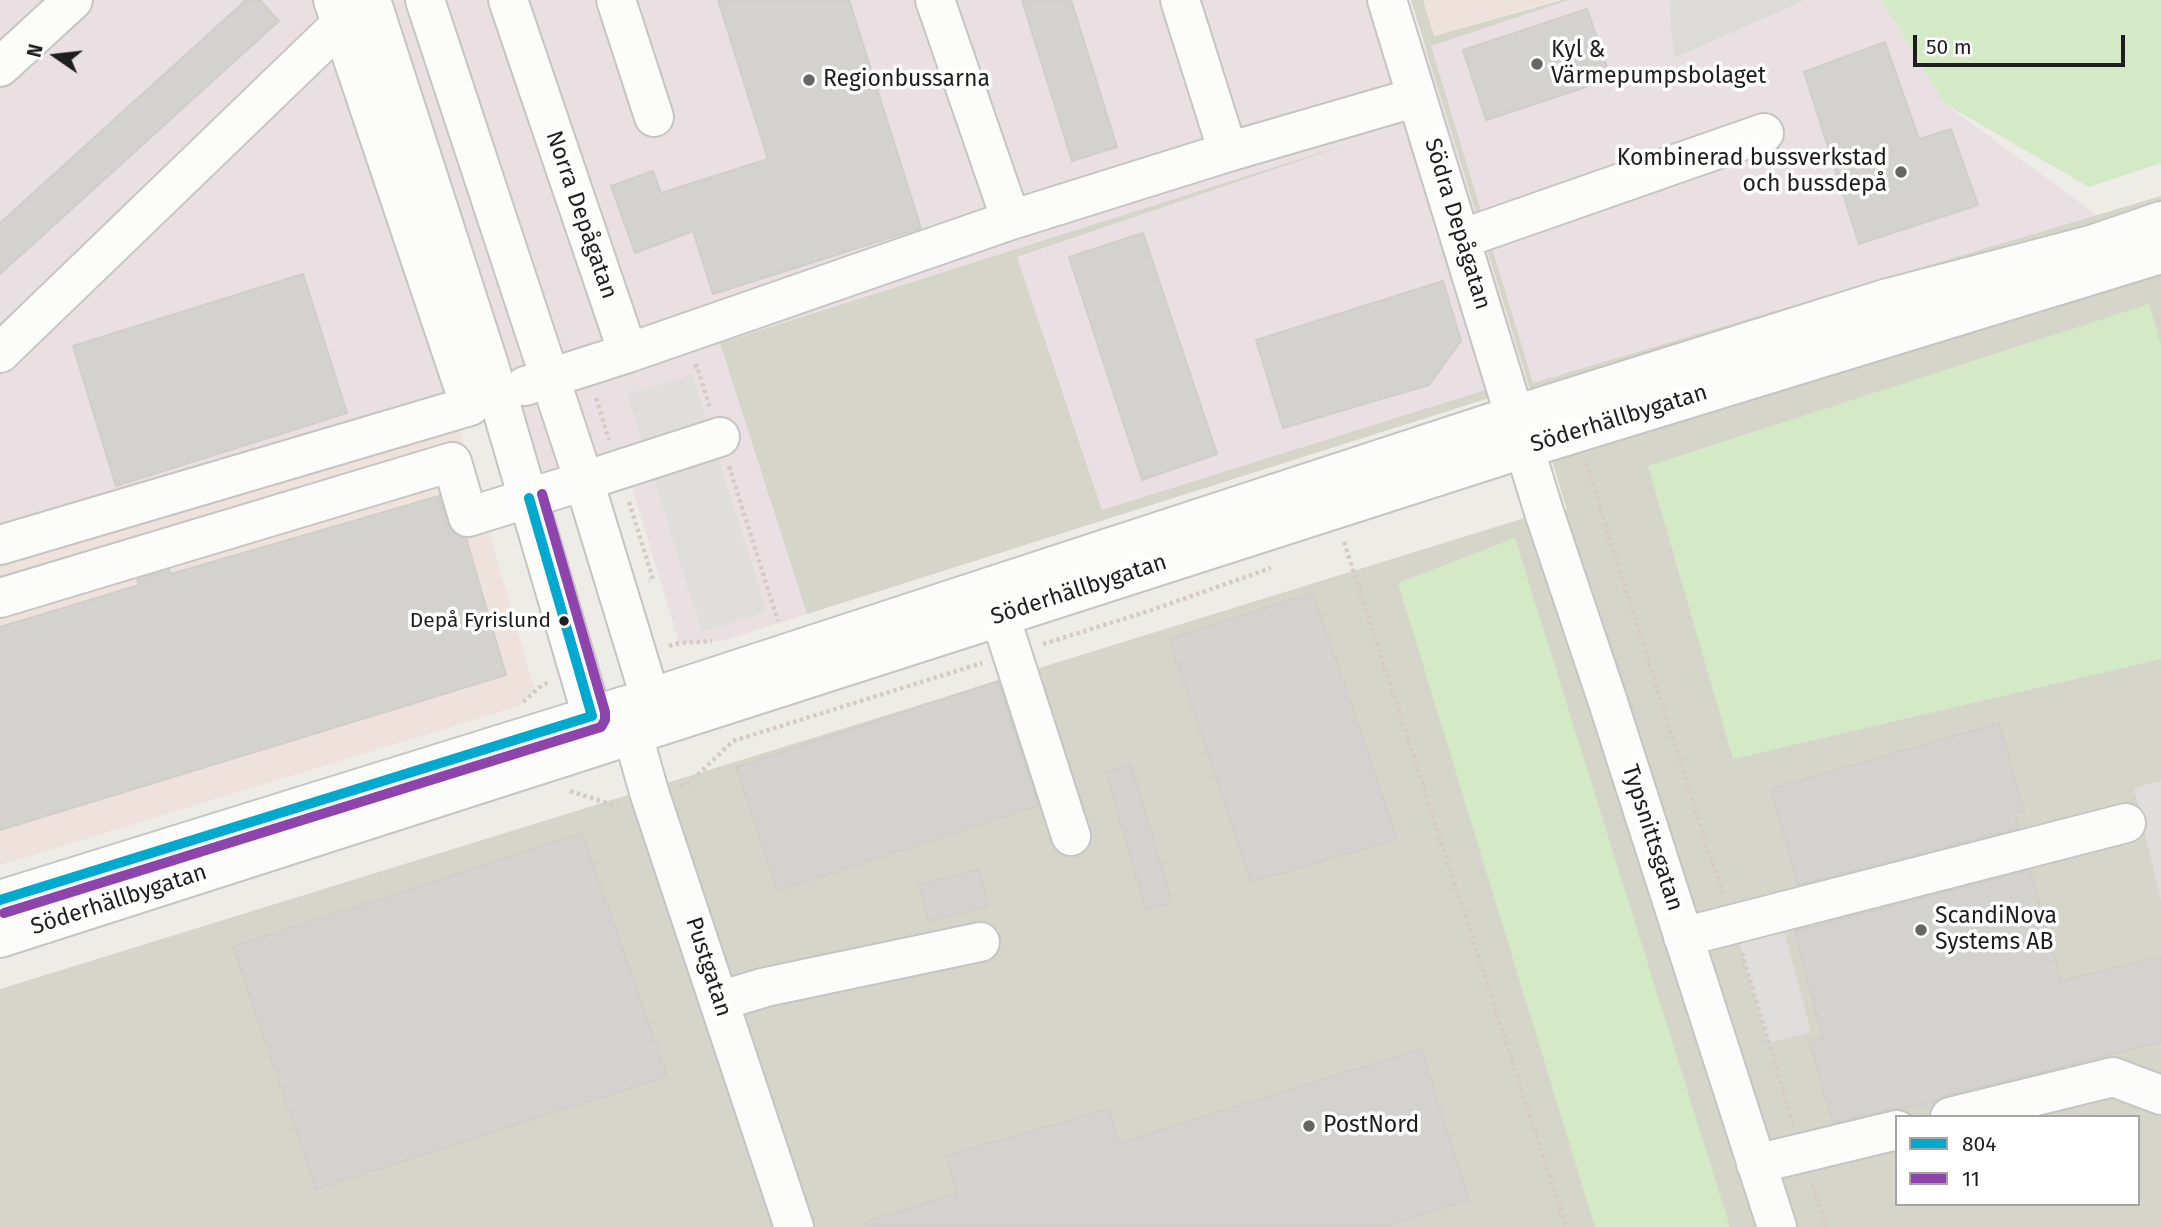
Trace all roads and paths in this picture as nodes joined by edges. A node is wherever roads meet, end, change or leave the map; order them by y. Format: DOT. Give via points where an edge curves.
graph roads {
  1 [pos="73,0"];
  2 [pos="371,0"];
  3 [pos="425,0"];
  4 [pos="508,0"];
  5 [pos="616,0"];
  6 [pos="935,0"];
  7 [pos="1180,0"];
  8 [pos="1387,0"];
  9 [pos="337,12"];
  10 [pos="0,67"];
  11 [pos="1417,97"];
  12 [pos="654,117"];
  13 [pos="1764,133"];
  14 [pos="1228,152"];
  15 [pos="1011,220"];
  16 [pos="2161,221"];
  17 [pos="1461,239"];
  18 [pos="2161,254"];
  19 [pos="0,353"];
  20 [pos="628,353"];
  21 [pos="550,378"];
  22 [pos="484,401"];
  23 [pos="1520,432"];
  24 [pos="720,437"];
  25 [pos="1584,457"];
  26 [pos="584,481"];
  27 [pos="529,498"];
  28 [pos="1344,541"];
  29 [pos="0,545"];
  30 [pos="0,598"];
  31 [pos="1000,616"];
  32 [pos="626,721"];
  33 [pos="2126,823"];
  34 [pos="1071,836"];
  35 [pos="0,900"];
  36 [pos="1734,924"];
  37 [pos="1683,937"];
  38 [pos="0,938"];
  39 [pos="979,942"];
  40 [pos="719,1001"];
  41 [pos="2161,1095"];
  42 [pos="1958,1115"];
  43 [pos="1895,1130"];
  44 [pos="1802,1153"];
  45 [pos="1756,1164"];
  46 [pos="794,1227"];
  47 [pos="1566,1227"];
  48 [pos="1777,1227"];
  49 [pos="1826,1227"];
  1 -- 10 [label="street"];
  2 -- 22 [label="street"];
  3 -- 21 [label="street"];
  4 -- 20 [label="street, Norra Depågatan"];
  5 -- 12 [label="street"];
  6 -- 15 [label="street"];
  7 -- 14 [label="street"];
  8 -- 11 [label="street, Södra Depågatan"];
  9 -- 19 [label="street"];
  9 -- 22 [label="street"];
  11 -- 14 [label="street"];
  11 -- 17 [label="street, Södra Depågatan"];
  13 -- 17 [label="street"];
  14 -- 15 [label="street"];
  15 -- 20 [label="street"];
  16 -- 23 [label="street, Söderhällbygatan" via="1885,299"];
  17 -- 23 [label="street, Södra Depågatan"];
  18 -- 23 [label="street, Söderhällbygatan"];
  20 -- 21 [label="street"];
  21 -- 22 [label="street"];
  21 -- 26 [label="street"];
  22 -- 27 [label="street"];
  22 -- 29 [label="street"];
  23 -- 31 [label="street, Söderhällbygatan"];
  23 -- 32 [label="street, Söderhällbygatan"];
  23 -- 37 [label="street, Typsnittsgatan"];
  24 -- 26 [label="street"];
  25 -- 36 [label="path"];
  26 -- 27 [label="street"];
  26 -- 32 [label="street"];
  27 -- 30 [label="street" via="468,517 452,462"];
  27 -- 32 [label="street"];
  28 -- 47 [label="path"];
  31 -- 32 [label="street, Söderhällbygatan"];
  31 -- 34 [label="street"];
  32 -- 35 [label="street, Söderhällbygatan"];
  32 -- 38 [label="street, Söderhällbygatan"];
  32 -- 40 [label="street, Pustgatan"];
  33 -- 36 [label="street"];
  36 -- 37 [label="street"];
  36 -- 44 [label="path"];
  37 -- 45 [label="street, Typsnittsgatan"];
  39 -- 40 [label="street" via="765,986"];
  40 -- 46 [label="street, Pustgatan"];
  41 -- 42 [label="street" via="2113,1077"];
  43 -- 44 [label="street"];
  44 -- 45 [label="street"];
  44 -- 49 [label="path"];
  45 -- 48 [label="street, Typsnittsgatan"];
}
